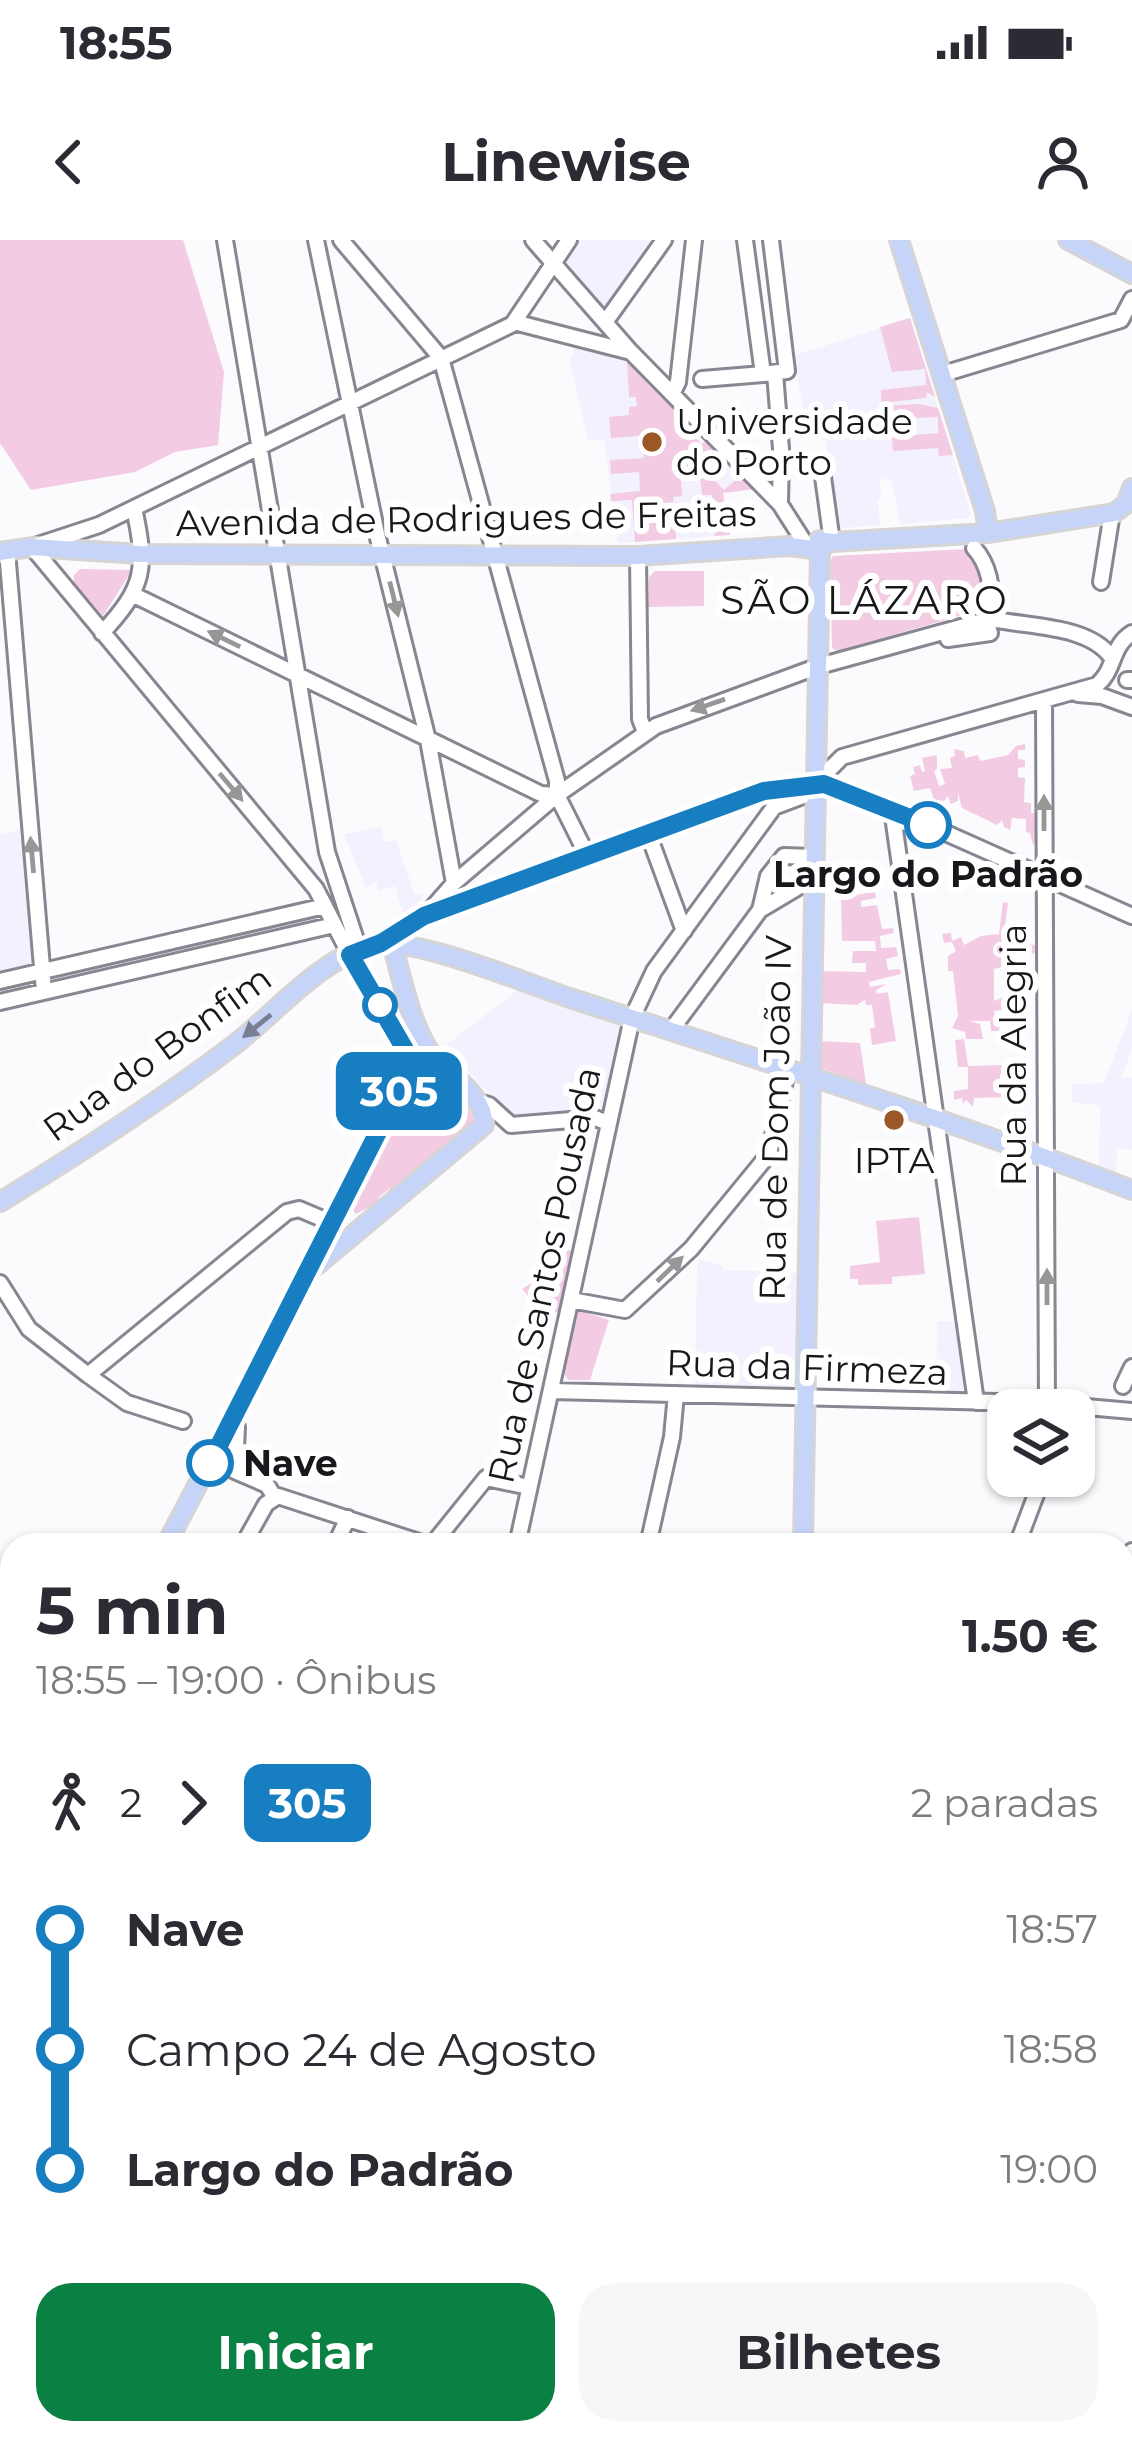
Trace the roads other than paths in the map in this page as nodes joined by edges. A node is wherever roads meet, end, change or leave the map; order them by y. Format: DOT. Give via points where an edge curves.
graph roads {
  1 [pos="225,240"];
  2 [pos="316,240"];
  3 [pos="341,240"];
  4 [pos="532,240"];
  5 [pos="569,240"];
  6 [pos="664,240"];
  7 [pos="694,240"];
  8 [pos="745,240"];
  9 [pos="771,240"];
  10 [pos="899,240"];
  11 [pos="1068,240"];
  12 [pos="554,262"];
  13 [pos="1132,274"];
  14 [pos="1132,299"];
  15 [pos="606,321"];
  16 [pos="514,323"];
  17 [pos="631,352"];
  18 [pos="441,358"];
  19 [pos="769,374"];
  20 [pos="943,374"];
  21 [pos="686,383"];
  22 [pos="350,403"];
  23 [pos="258,446"];
  24 [pos="823,477"];
  25 [pos="780,504"];
  26 [pos="1125,504"];
  27 [pos="134,508"];
  28 [pos="81,533"];
  29 [pos="988,533"];
  30 [pos="796,543"];
  31 [pos="827,545"];
  32 [pos="32,547"];
  33 [pos="974,548"];
  34 [pos="4,551"];
  35 [pos="74,551"];
  36 [pos="142,554"];
  37 [pos="275,555"];
  38 [pos="382,556"];
  39 [pos="497,556"];
  40 [pos="638,556"];
  41 [pos="1101,582"];
  42 [pos="66,590"];
  43 [pos="134,596"];
  44 [pos="992,620"];
  45 [pos="102,633"];
  46 [pos="1131,635"];
  47 [pos="1112,658"];
  48 [pos="819,666"];
  49 [pos="297,675"];
  50 [pos="1067,693"];
  51 [pos="1045,700"];
  52 [pos="1132,707"];
  53 [pos="646,732"];
  54 [pos="817,732"];
  55 [pos="428,740"];
  56 [pos="842,757"];
  57 [pos="813,784"];
  58 [pos="764,791"];
  59 [pos="557,795"];
  60 [pos="774,807"];
  61 [pos="892,809"];
  62 [pos="649,833"];
  63 [pos="327,852"];
  64 [pos="587,855"];
  65 [pos="812,857"];
  66 [pos="299,867"];
  67 [pos="1045,876"];
  68 [pos="812,879"];
  69 [pos="454,884"];
  70 [pos="325,906"];
  71 [pos="760,910"];
  72 [pos="1132,916"];
  73 [pos="422,918"];
  74 [pos="259,922"];
  75 [pos="334,926"];
  76 [pos="684,931"];
  77 [pos="264,941"];
  78 [pos="387,945"];
  79 [pos="424,949"];
  80 [pos="354,952"];
  81 [pos="112,956"];
  82 [pos="42,971"];
  83 [pos="117,975"];
  84 [pos="0,981"];
  85 [pos="44,991"];
  86 [pos="0,1002"];
  87 [pos="632,1018"];
  88 [pos="672,1029"];
  89 [pos="444,1067"];
  90 [pos="788,1067"];
  91 [pos="407,1074"];
  92 [pos="808,1074"];
  93 [pos="479,1102"];
  94 [pos="937,1117"];
  95 [pos="608,1123"];
  96 [pos="1047,1156"];
  97 [pos="1132,1190"];
  98 [pos="0,1202"];
  99 [pos="336,1215"];
  100 [pos="362,1226"];
  101 [pos="310,1271"];
  102 [pos="0,1283"];
  103 [pos="571,1300"];
  104 [pos="1132,1367"];
  105 [pos="88,1376"];
  106 [pos="1047,1389"];
  107 [pos="551,1391"];
  108 [pos="676,1394"];
  109 [pos="804,1397"];
  110 [pos="1118,1398"];
  111 [pos="1095,1401"];
  112 [pos="976,1402"];
  113 [pos="987,1403"];
  114 [pos="1132,1411"];
  115 [pos="232,1419"];
  116 [pos="183,1421"];
  117 [pos="529,1486"];
  118 [pos="274,1496"];
  119 [pos="1035,1497"];
  120 [pos="348,1518"];
  121 [pos="172,1533"];
  122 [pos="249,1533"];
  123 [pos="341,1533"];
  124 [pos="374,1533"];
  125 [pos="440,1533"];
  126 [pos="519,1533"];
  127 [pos="651,1533"];
  128 [pos="803,1533"];
  129 [pos="1022,1533"];
  1 -- 23 [label="street"];
  2 -- 22 [label="street"];
  3 -- 18 [label="street"];
  4 -- 12 [label="street"];
  5 -- 12 [label="street"];
  6 -- 15 [label="street"];
  7 -- 21 [label="street"];
  8 -- 19 [label="street"];
  9 -- 19 [label="street" via="787,371"];
  10 -- 20 [label="main road"];
  11 -- 13 [label="main road"];
  12 -- 15 [label="street"];
  12 -- 16 [label="street"];
  14 -- 20 [label="street" via="1121,320"];
  15 -- 17 [label="street"];
  16 -- 17 [label="street"];
  16 -- 18 [label="street"];
  17 -- 21 [label="street"];
  18 -- 22 [label="street"];
  18 -- 39 [label="street"];
  19 -- 21 [label="street"];
  19 -- 25 [label="street"];
  20 -- 29 [label="main road"];
  21 -- 25 [label="street"];
  22 -- 23 [label="street"];
  22 -- 38 [label="street"];
  23 -- 27 [label="street"];
  23 -- 37 [label="street"];
  24 -- 31 [label="street"];
  25 -- 30 [label="street" via="800,530"];
  26 -- 29 [label="main road, Avenida de Rodrigues de Freitas"];
  26 -- 41 [label="street"];
  27 -- 28 [label="street"];
  27 -- 36 [label="street"];
  28 -- 32 [label="street"];
  28 -- 35 [label="street"];
  29 -- 31 [label="main road, Avenida de Rodrigues de Freitas"];
  30 -- 31 [label="main road, Avenida de Rodrigues de Freitas"];
  30 -- 40 [label="main road, Avenida de Rodrigues de Freitas"];
  31 -- 48 [label="main road, Rua de Dom João IV"];
  32 -- 34 [label="main road, Avenida de Rodrigues de Freitas"];
  32 -- 35 [label="main road, Avenida de Rodrigues de Freitas"];
  32 -- 42 [label="street"];
  33 -- 44 [label="street" via="984,559"];
  82 -- 34 [label="street, one-way"];
  35 -- 36 [label="main road, Avenida de Rodrigues de Freitas"];
  35 -- 42 [label="street"];
  36 -- 37 [label="main road, Avenida de Rodrigues de Freitas"];
  36 -- 43 [label="street"];
  37 -- 38 [label="main road, Avenida de Rodrigues de Freitas"];
  37 -- 49 [label="street"];
  38 -- 39 [label="main road, Avenida de Rodrigues de Freitas"];
  38 -- 55 [label="street, one-way"];
  39 -- 40 [label="main road, Avenida de Rodrigues de Freitas"];
  39 -- 59 [label="street"];
  40 -- 53 [label="street"];
  42 -- 45 [label="street"];
  43 -- 45 [label="street"];
  49 -- 43 [label="street, one-way"];
  44 -- 47 [label="street" via="1089,638"];
  44 -- 48 [label="street"];
  45 -- 66 [label="street, one-way"];
  46 -- 47 [label="street"];
  47 -- 50 [label="street" via="1104,680"];
  48 -- 53 [label="street, one-way"];
  48 -- 54 [label="main road, Rua de Dom João IV"];
  49 -- 55 [label="street"];
  49 -- 63 [label="street"];
  50 -- 51 [label="street"];
  50 -- 52 [label="street"];
  51 -- 56 [label="street"];
  67 -- 51 [label="street, Rua da Alegria, one-way"];
  53 -- 59 [label="street"];
  54 -- 56 [label="street" via="828,756"];
  54 -- 57 [label="main road, Rua de Dom João IV"];
  55 -- 59 [label="street"];
  55 -- 69 [label="street"];
  56 -- 57 [label="street"];
  57 -- 58 [label="street"];
  57 -- 60 [label="street"];
  57 -- 61 [label="street"];
  57 -- 65 [label="main road, Rua de Dom João IV"];
  58 -- 60 [label="street"];
  58 -- 62 [label="street"];
  59 -- 64 [label="street"];
  59 -- 69 [label="street"];
  60 -- 76 [label="street, Rua de Santos Pousada"];
  61 -- 67 [label="street"];
  61 -- 94 [label="street"];
  62 -- 64 [label="street"];
  62 -- 76 [label="street"];
  63 -- 66 [label="street" via="316,868"];
  63 -- 80 [label="street"];
  64 -- 73 [label="street"];
  65 -- 68 [label="main road, Rua de Dom João IV"];
  65 -- 71 [label="street" via="784,856 768,876"];
  66 -- 70 [label="street"];
  67 -- 72 [label="street"];
  67 -- 96 [label="street, Rua da Alegria"];
  68 -- 71 [label="street"];
  68 -- 92 [label="main road, Rua de Dom João IV"];
  69 -- 73 [label="street"];
  70 -- 74 [label="street"];
  70 -- 75 [label="street"];
  71 -- 88 [label="street"];
  73 -- 78 [label="street"];
  73 -- 79 [label="street"];
  74 -- 77 [label="street"];
  74 -- 81 [label="street"];
  75 -- 77 [label="street"];
  75 -- 80 [label="street"];
  76 -- 87 [label="street, Rua de Santos Pousada"];
  77 -- 83 [label="street"];
  78 -- 79 [label="main road"];
  78 -- 80 [label="main road, Rua do Bonfim"];
  78 -- 89 [label="main road" via="422,1036"];
  79 -- 87 [label="main road"];
  80 -- 91 [label="main road" via="410,1058"];
  80 -- 98 [label="main road, Rua do Bonfim, one-way" via="90,1147"];
  81 -- 82 [label="street"];
  81 -- 83 [label="street"];
  82 -- 84 [label="street"];
  82 -- 85 [label="street"];
  83 -- 85 [label="street"];
  85 -- 86 [label="street"];
  87 -- 88 [label="main road"];
  87 -- 95 [label="street, Rua de Santos Pousada"];
  88 -- 90 [label="main road"];
  89 -- 91 [label="main road"];
  89 -- 93 [label="main road"];
  90 -- 92 [label="main road"];
  103 -- 90 [label="street, one-way" via="626,1310 691,1249 769,1154"];
  91 -- 99 [label="main road"];
  92 -- 94 [label="main road"];
  92 -- 109 [label="main road, Rua de Dom João IV"];
  93 -- 95 [label="street" via="511,1125"];
  93 -- 100 [label="main road" via="482,1129"];
  94 -- 96 [label="main road"];
  94 -- 112 [label="street"];
  95 -- 103 [label="street, Rua de Santos Pousada"];
  96 -- 97 [label="main road"];
  106 -- 96 [label="street, Rua da Alegria, one-way"];
  99 -- 100 [label="main road"];
  99 -- 101 [label="main road"];
  99 -- 105 [label="street" via="287,1212"];
  100 -- 101 [label="main road"];
  101 -- 115 [label="main road"];
  102 -- 105 [label="street" via="29,1329"];
  103 -- 107 [label="street, Rua de Santos Pousada"];
  104 -- 110 [label="street"];
  105 -- 116 [label="street" via="127,1402"];
  107 -- 108 [label="street, Rua da Firmeza"];
  107 -- 117 [label="street, Rua de Santos Pousada"];
  108 -- 109 [label="street, Rua da Firmeza"];
  108 -- 127 [label="street"];
  109 -- 112 [label="street, Rua da Firmeza"];
  109 -- 128 [label="main road, Rua de Dom João IV"];
  110 -- 111 [label="street, Rua da Firmeza"];
  110 -- 114 [label="street, Rua da Firmeza"];
  112 -- 113 [label="street, Rua da Firmeza"];
  115 -- 118 [label="street" via="236,1471"];
  115 -- 121 [label="main road"];
  117 -- 125 [label="street" via="485,1478"];
  117 -- 126 [label="street, Rua de Santos Pousada"];
  118 -- 120 [label="street"];
  118 -- 122 [label="street"];
  119 -- 129 [label="street"];
  120 -- 123 [label="street"];
  120 -- 124 [label="street"];
}
